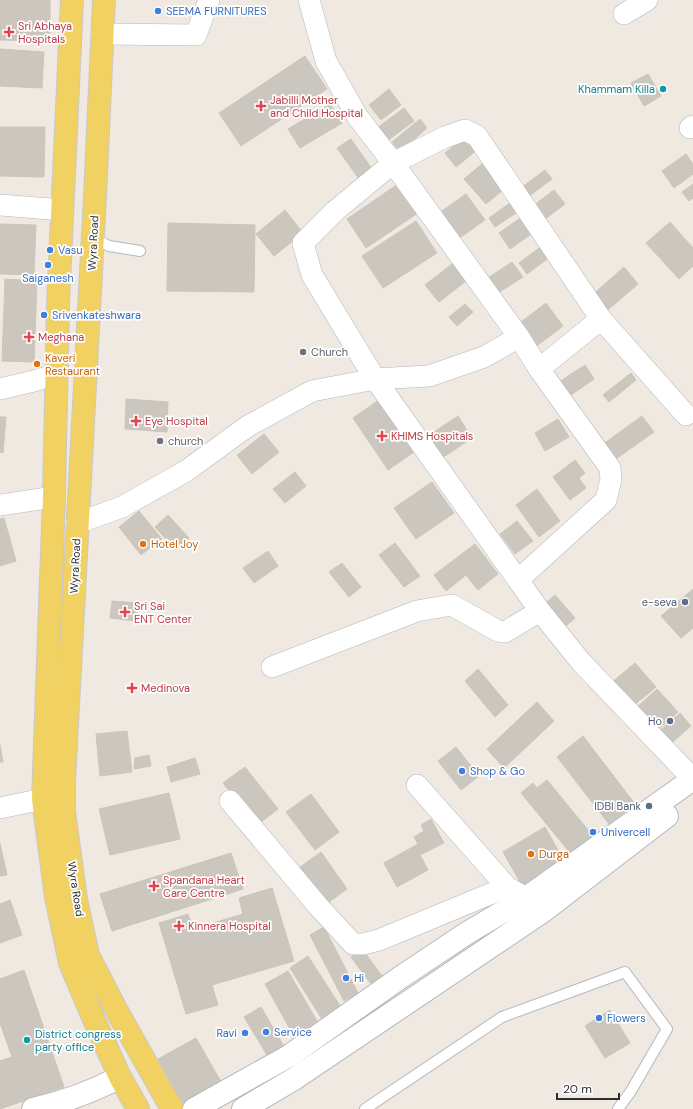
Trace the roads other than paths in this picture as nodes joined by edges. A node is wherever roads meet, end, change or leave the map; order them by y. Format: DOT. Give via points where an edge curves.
graph roads {
  1 [pos="72,0"];
  2 [pos="104,0"];
  3 [pos="209,0"];
  4 [pos="309,0"];
  5 [pos="647,0"];
  6 [pos="624,14"];
  7 [pos="102,34"];
  8 [pos="393,163"];
  9 [pos="0,205"];
  10 [pos="62,210"];
  11 [pos="93,238"];
  12 [pos="140,251"];
  13 [pos="601,319"];
  14 [pos="519,337"];
  15 [pos="539,370"];
  16 [pos="57,374"];
  17 [pos="375,379"];
  18 [pos="0,389"];
  19 [pos="686,415"];
  20 [pos="54,497"];
  21 [pos="0,505"];
  22 [pos="77,523"];
  23 [pos="518,580"];
  24 [pos="540,611"];
  25 [pos="50,618"];
  26 [pos="72,622"];
  27 [pos="272,667"];
  28 [pos="693,779"];
  29 [pos="417,785"];
  30 [pos="693,795"];
  31 [pos="43,799"];
  32 [pos="230,801"];
  33 [pos="0,808"];
  34 [pos="507,886"];
  35 [pos="526,898"];
  36 [pos="120,1077"];
  37 [pos="33,1109"];
  38 [pos="138,1109"];
  39 [pos="172,1109"];
  40 [pos="194,1109"];
  41 [pos="242,1109"];
  42 [pos="365,1109"];
  43 [pos="618,1109"];
  1 -- 10 [label="main road, Wyra Road"];
  2 -- 7 [label="main road, Wyra Road"];
  3 -- 7 [label="street" via="196,34"];
  4 -- 8 [label="street" via="326,61 357,116"];
  5 -- 6 [label="street"];
  7 -- 11 [label="main road, Wyra Road"];
  8 -- 13 [label="street" via="458,132 465,130 477,136"];
  8 -- 14 [label="street"];
  8 -- 17 [label="street" via="335,210 303,242 312,275"];
  9 -- 10 [label="street"];
  10 -- 16 [label="main road, Wyra Road"];
  11 -- 12 [label="lane" via="109,246"];
  11 -- 22 [label="main road, Wyra Road"];
  13 -- 15 [label="street"];
  13 -- 19 [label="street"];
  14 -- 15 [label="street"];
  14 -- 17 [label="street" via="484,357 429,376"];
  15 -- 23 [label="street" via="610,468 611,479 606,500"];
  16 -- 18 [label="street"];
  16 -- 20 [label="main road, Wyra Road"];
  17 -- 22 [label="street" via="312,391 248,426 186,471 122,507"];
  17 -- 23 [label="street"];
  20 -- 21 [label="street"];
  20 -- 25 [label="main road, Wyra Road"];
  22 -- 26 [label="main road, Wyra Road"];
  23 -- 24 [label="street"];
  24 -- 27 [label="street" via="505,632 498,631 452,605 417,611"];
  24 -- 28 [label="street" via="581,662"];
  25 -- 26 [label="main road"];
  25 -- 31 [label="main road, Wyra Road"];
  26 -- 39 [label="main road, Wyra Road" via="64,812 76,899 88,955"];
  28 -- 35 [label="street"];
  29 -- 34 [label="street"];
  30 -- 41 [label="street" via="542,912 294,1079"];
  31 -- 33 [label="street"];
  31 -- 36 [label="main road, Wyra Road" via="56,897 70,963"];
  32 -- 34 [label="street" via="353,944 379,940"];
  34 -- 35 [label="street"];
  35 -- 40 [label="street" via="408,972 289,1056"];
  36 -- 37 [label="street" via="94,1090"];
  36 -- 38 [label="main road, Wyra Road"];
  42 -- 43 [label="lane" via="502,1017 625,972 667,1029"];
}
